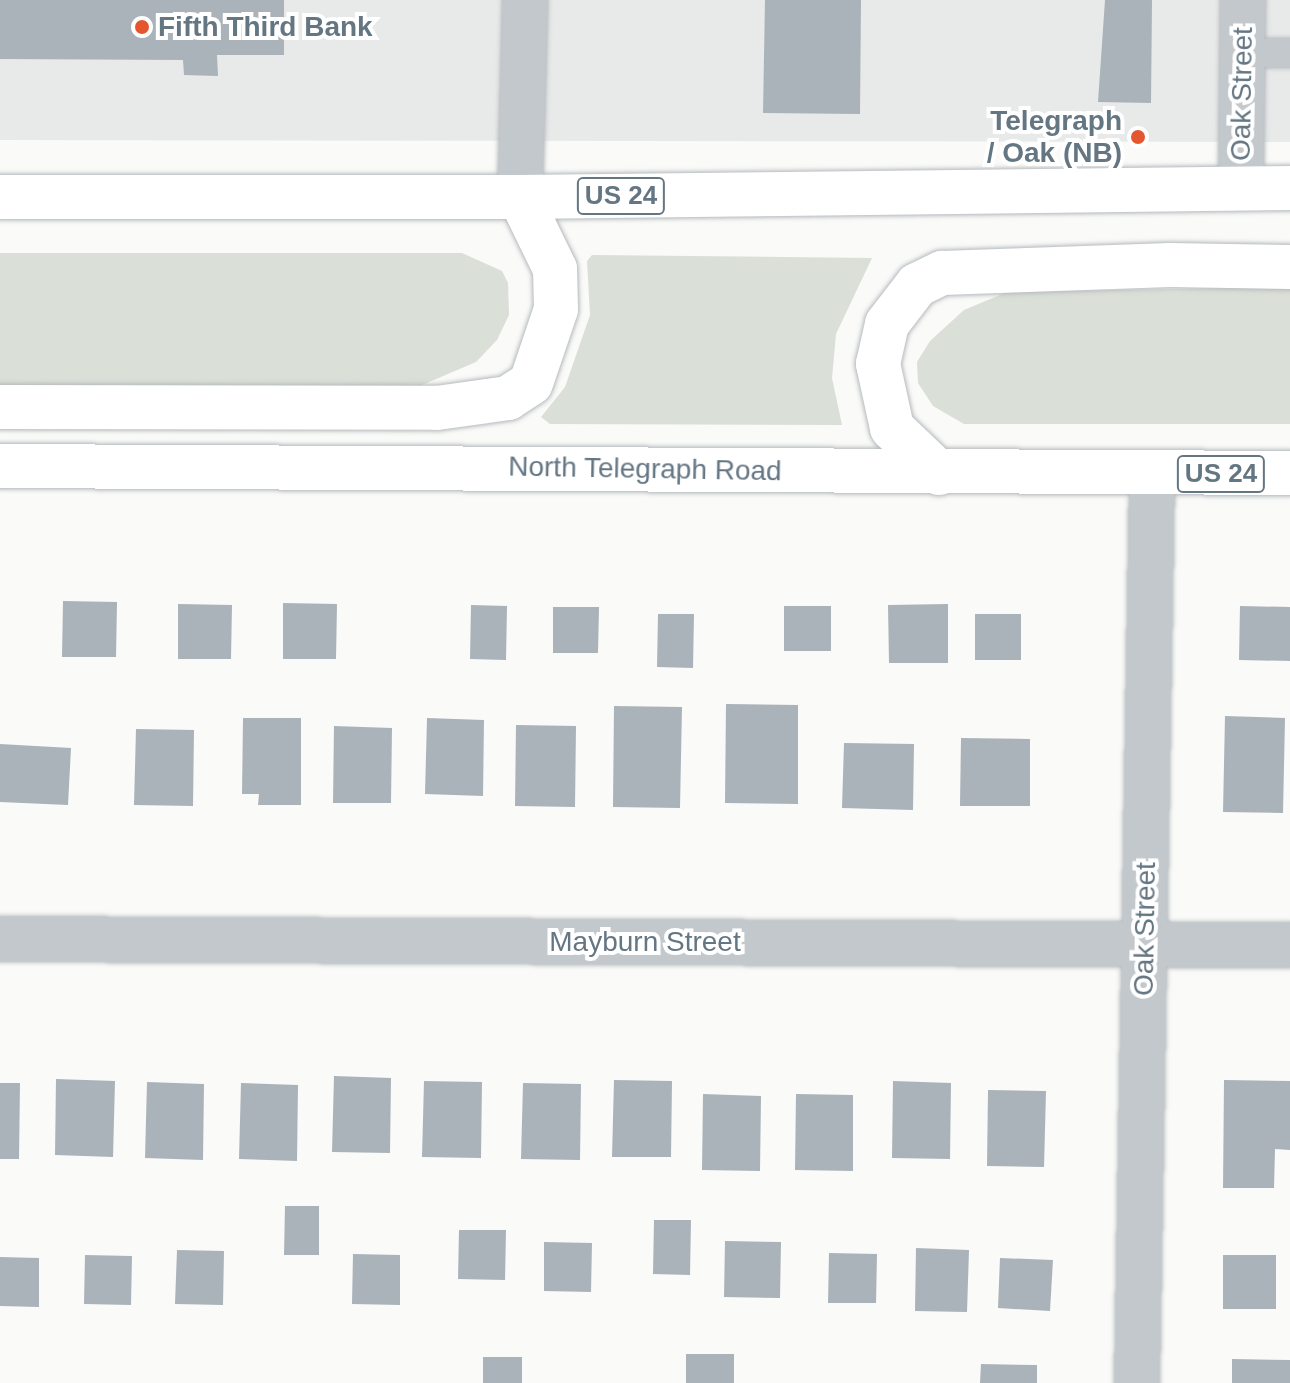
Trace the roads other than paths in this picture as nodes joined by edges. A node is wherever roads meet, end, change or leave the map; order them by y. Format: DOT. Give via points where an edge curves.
graph roads {
  1 [pos="525,0"];
  2 [pos="1243,0"];
  3 [pos="1243,53"];
  4 [pos="1290,53"];
  5 [pos="1241,187"];
  6 [pos="1290,188"];
  7 [pos="0,197"];
  8 [pos="520,197"];
  9 [pos="1290,267"];
  10 [pos="0,407"];
  11 [pos="0,466"];
  12 [pos="939,473"];
  13 [pos="1290,473"];
  14 [pos="1152,475"];
  15 [pos="0,939"];
  16 [pos="1145,944"];
  17 [pos="1290,945"];
  18 [pos="1137,1383"];
  1 -- 8 [label="street"];
  2 -- 3 [label="street, Oak Street"];
  3 -- 4 [label="lane"];
  3 -- 5 [label="street, Oak Street"];
  5 -- 6 [label="main road, US 24"];
  5 -- 8 [label="main road, US 24"];
  7 -- 8 [label="main road, US 24"];
  8 -- 10 [label="main road" via="555,269 556,309 531,383 508,398 437,408"];
  9 -- 12 [label="main road" via="1170,265 942,273 917,285 887,324 878,364 892,428"];
  11 -- 12 [label="main road, North Telegraph Road / US 24"];
  12 -- 14 [label="main road, North Telegraph Road / US 24"];
  13 -- 14 [label="main road, North Telegraph Road / US 24"];
  14 -- 16 [label="street, Oak Street"];
  15 -- 16 [label="street, Mayburn Street"];
  16 -- 17 [label="street, Mayburn Street"];
  16 -- 18 [label="street, Oak Street"];
}
